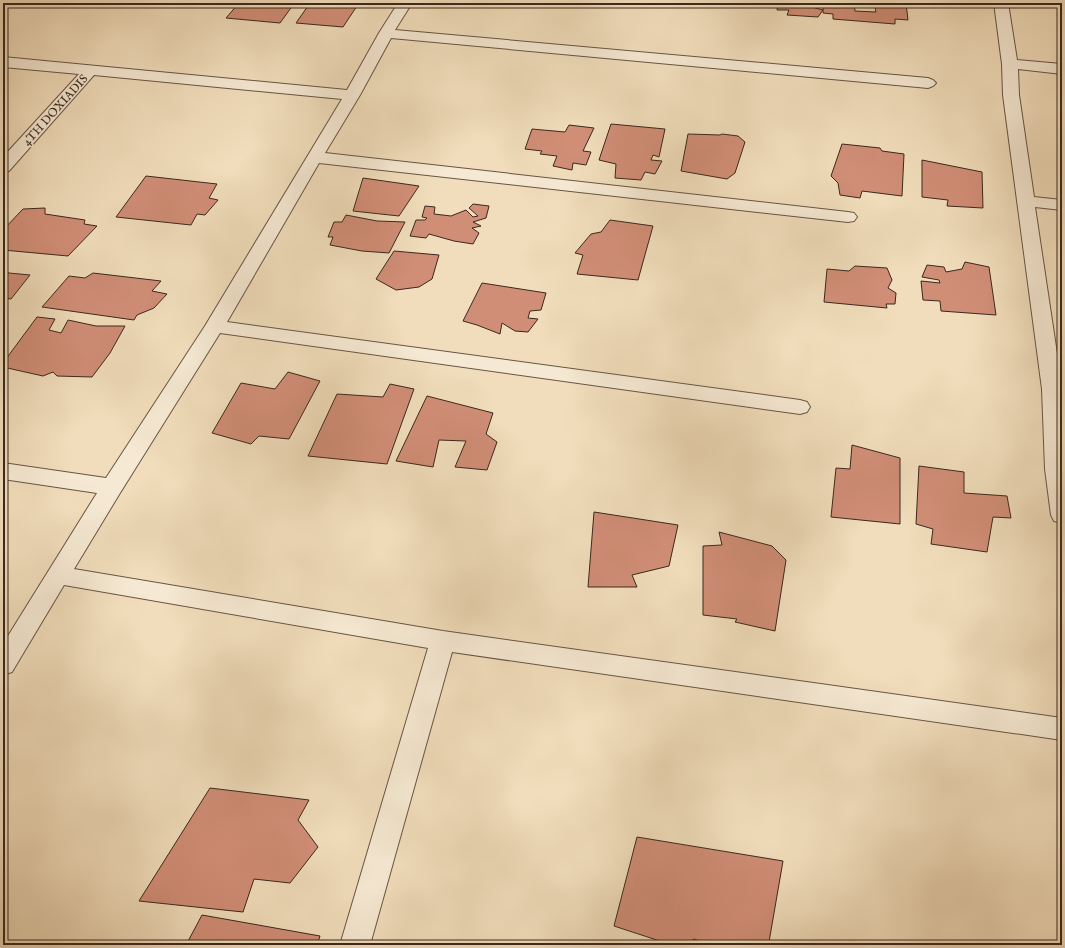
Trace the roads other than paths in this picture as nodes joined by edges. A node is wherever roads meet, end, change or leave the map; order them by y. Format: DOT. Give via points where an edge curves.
graph roads {
  1 [pos="405,3"];
  2 [pos="1001,3"];
  3 [pos="386,33"];
  4 [pos="3,62"];
  5 [pos="1010,64"];
  6 [pos="1062,69"];
  7 [pos="90,71"];
  8 [pos="928,83"];
  9 [pos="352,95"];
  10 [pos="314,157"];
  11 [pos="3,167"];
  12 [pos="1026,201"];
  13 [pos="1062,205"];
  14 [pos="848,217"];
  15 [pos="216,326"];
  16 [pos="1057,390"];
  17 [pos="800,407"];
  18 [pos="3,471"];
  19 [pos="112,487"];
  20 [pos="1062,515"];
  21 [pos="58,575"];
  22 [pos="443,641"];
  23 [pos="3,665"];
  24 [pos="1062,729"];
  25 [pos="354,945"];
  1 -- 3 [label="street"];
  2 -- 5 [label="street"];
  3 -- 8 [label="street"];
  3 -- 9 [label="street"];
  4 -- 7 [label="street"];
  5 -- 6 [label="street"];
  5 -- 12 [label="street" via="1011,96"];
  7 -- 9 [label="street"];
  7 -- 11 [label="street, 4TH DOXIADIS"];
  9 -- 10 [label="street"];
  10 -- 14 [label="street"];
  10 -- 15 [label="street"];
  12 -- 13 [label="street"];
  12 -- 16 [label="street"];
  15 -- 17 [label="street"];
  15 -- 19 [label="street"];
  16 -- 20 [label="street" via="1056,469"];
  18 -- 19 [label="street"];
  19 -- 21 [label="street"];
  21 -- 22 [label="street"];
  21 -- 23 [label="street"];
  22 -- 24 [label="street"];
  22 -- 25 [label="street"];
}
